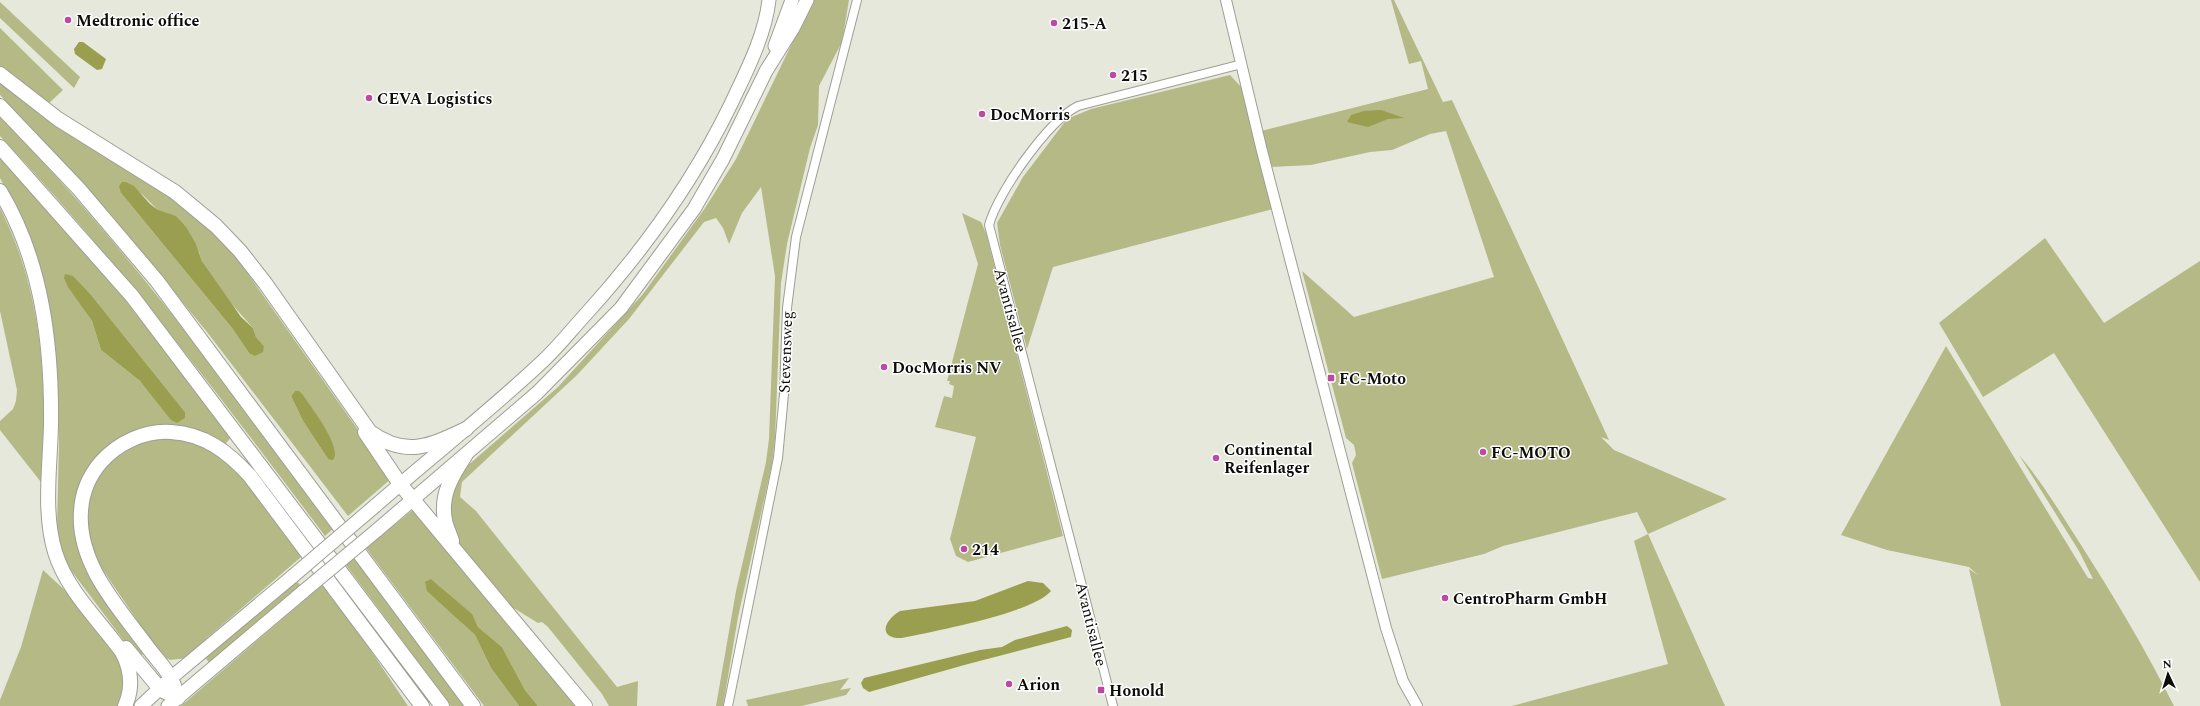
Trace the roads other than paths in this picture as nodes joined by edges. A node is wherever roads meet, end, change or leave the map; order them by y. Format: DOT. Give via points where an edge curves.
graph roads {
  1 [pos="769,0"];
  2 [pos="773,0"];
  3 [pos="792,0"];
  4 [pos="807,0"];
  5 [pos="857,0"];
  6 [pos="1226,0"];
  7 [pos="768,16"];
  8 [pos="1242,64"];
  9 [pos="766,70"];
  10 [pos="0,74"];
  11 [pos="0,106"];
  12 [pos="0,147"];
  13 [pos="0,191"];
  14 [pos="355,410"];
  15 [pos="466,429"];
  16 [pos="465,456"];
  17 [pos="400,484"];
  18 [pos="413,500"];
  19 [pos="454,549"];
  20 [pos="109,634"];
  21 [pos="172,678"];
  22 [pos="161,690"];
  23 [pos="173,702"];
  24 [pos="125,706"];
  25 [pos="141,706"];
  26 [pos="422,706"];
  27 [pos="442,706"];
  28 [pos="473,706"];
  29 [pos="585,706"];
  30 [pos="728,706"];
  31 [pos="1113,706"];
  32 [pos="1417,706"];
  1 -- 7 [label="highway"];
  2 -- 7 [label="highway"];
  3 -- 9 [label="highway"];
  4 -- 9 [label="highway" via="793,28"];
  5 -- 30 [label="street, Stevensweg" via="796,236 787,314 779,447"];
  6 -- 8 [label="street"];
  7 -- 15 [label="highway" via="724,117 680,196 622,274 545,359"];
  8 -- 31 [label="street, Avantisallee" via="1078,106 1067,112 1053,125 1002,194 993,209 989,225"];
  8 -- 32 [label="street" via="1385,622 1404,681"];
  9 -- 16 [label="highway" via="723,159 694,209 639,286 588,344"];
  10 -- 14 [label="highway" via="58,119 154,178 208,219 251,264"];
  11 -- 28 [label="highway" via="79,189 157,282"];
  12 -- 27 [label="highway" via="132,296"];
  13 -- 20 [label="highway" via="28,254 45,321 51,424 49,512 54,545 66,577"];
  14 -- 15 [label="highway" via="370,432 385,442 398,446 428,446"];
  14 -- 17 [label="highway" via="366,435"];
  15 -- 17 [label="highway"];
  16 -- 18 [label="highway"];
  16 -- 19 [label="highway" via="449,482 444,502 445,520"];
  17 -- 18 [label="highway"];
  17 -- 21 [label="highway, bridge"];
  18 -- 19 [label="highway"];
  18 -- 23 [label="highway, bridge"];
  19 -- 29 [label="highway"];
  20 -- 22 [label="highway" via="127,649"];
  20 -- 24 [label="highway" via="128,666 130,690"];
  21 -- 22 [label="highway"];
  21 -- 23 [label="highway"];
  21 -- 26 [label="highway" via="96,574 84,546 80,525 85,489 94,470 108,456 133,439 146,434 169,432 191,435 217,446 250,476"];
  22 -- 23 [label="highway"];
  22 -- 25 [label="highway"];
}
